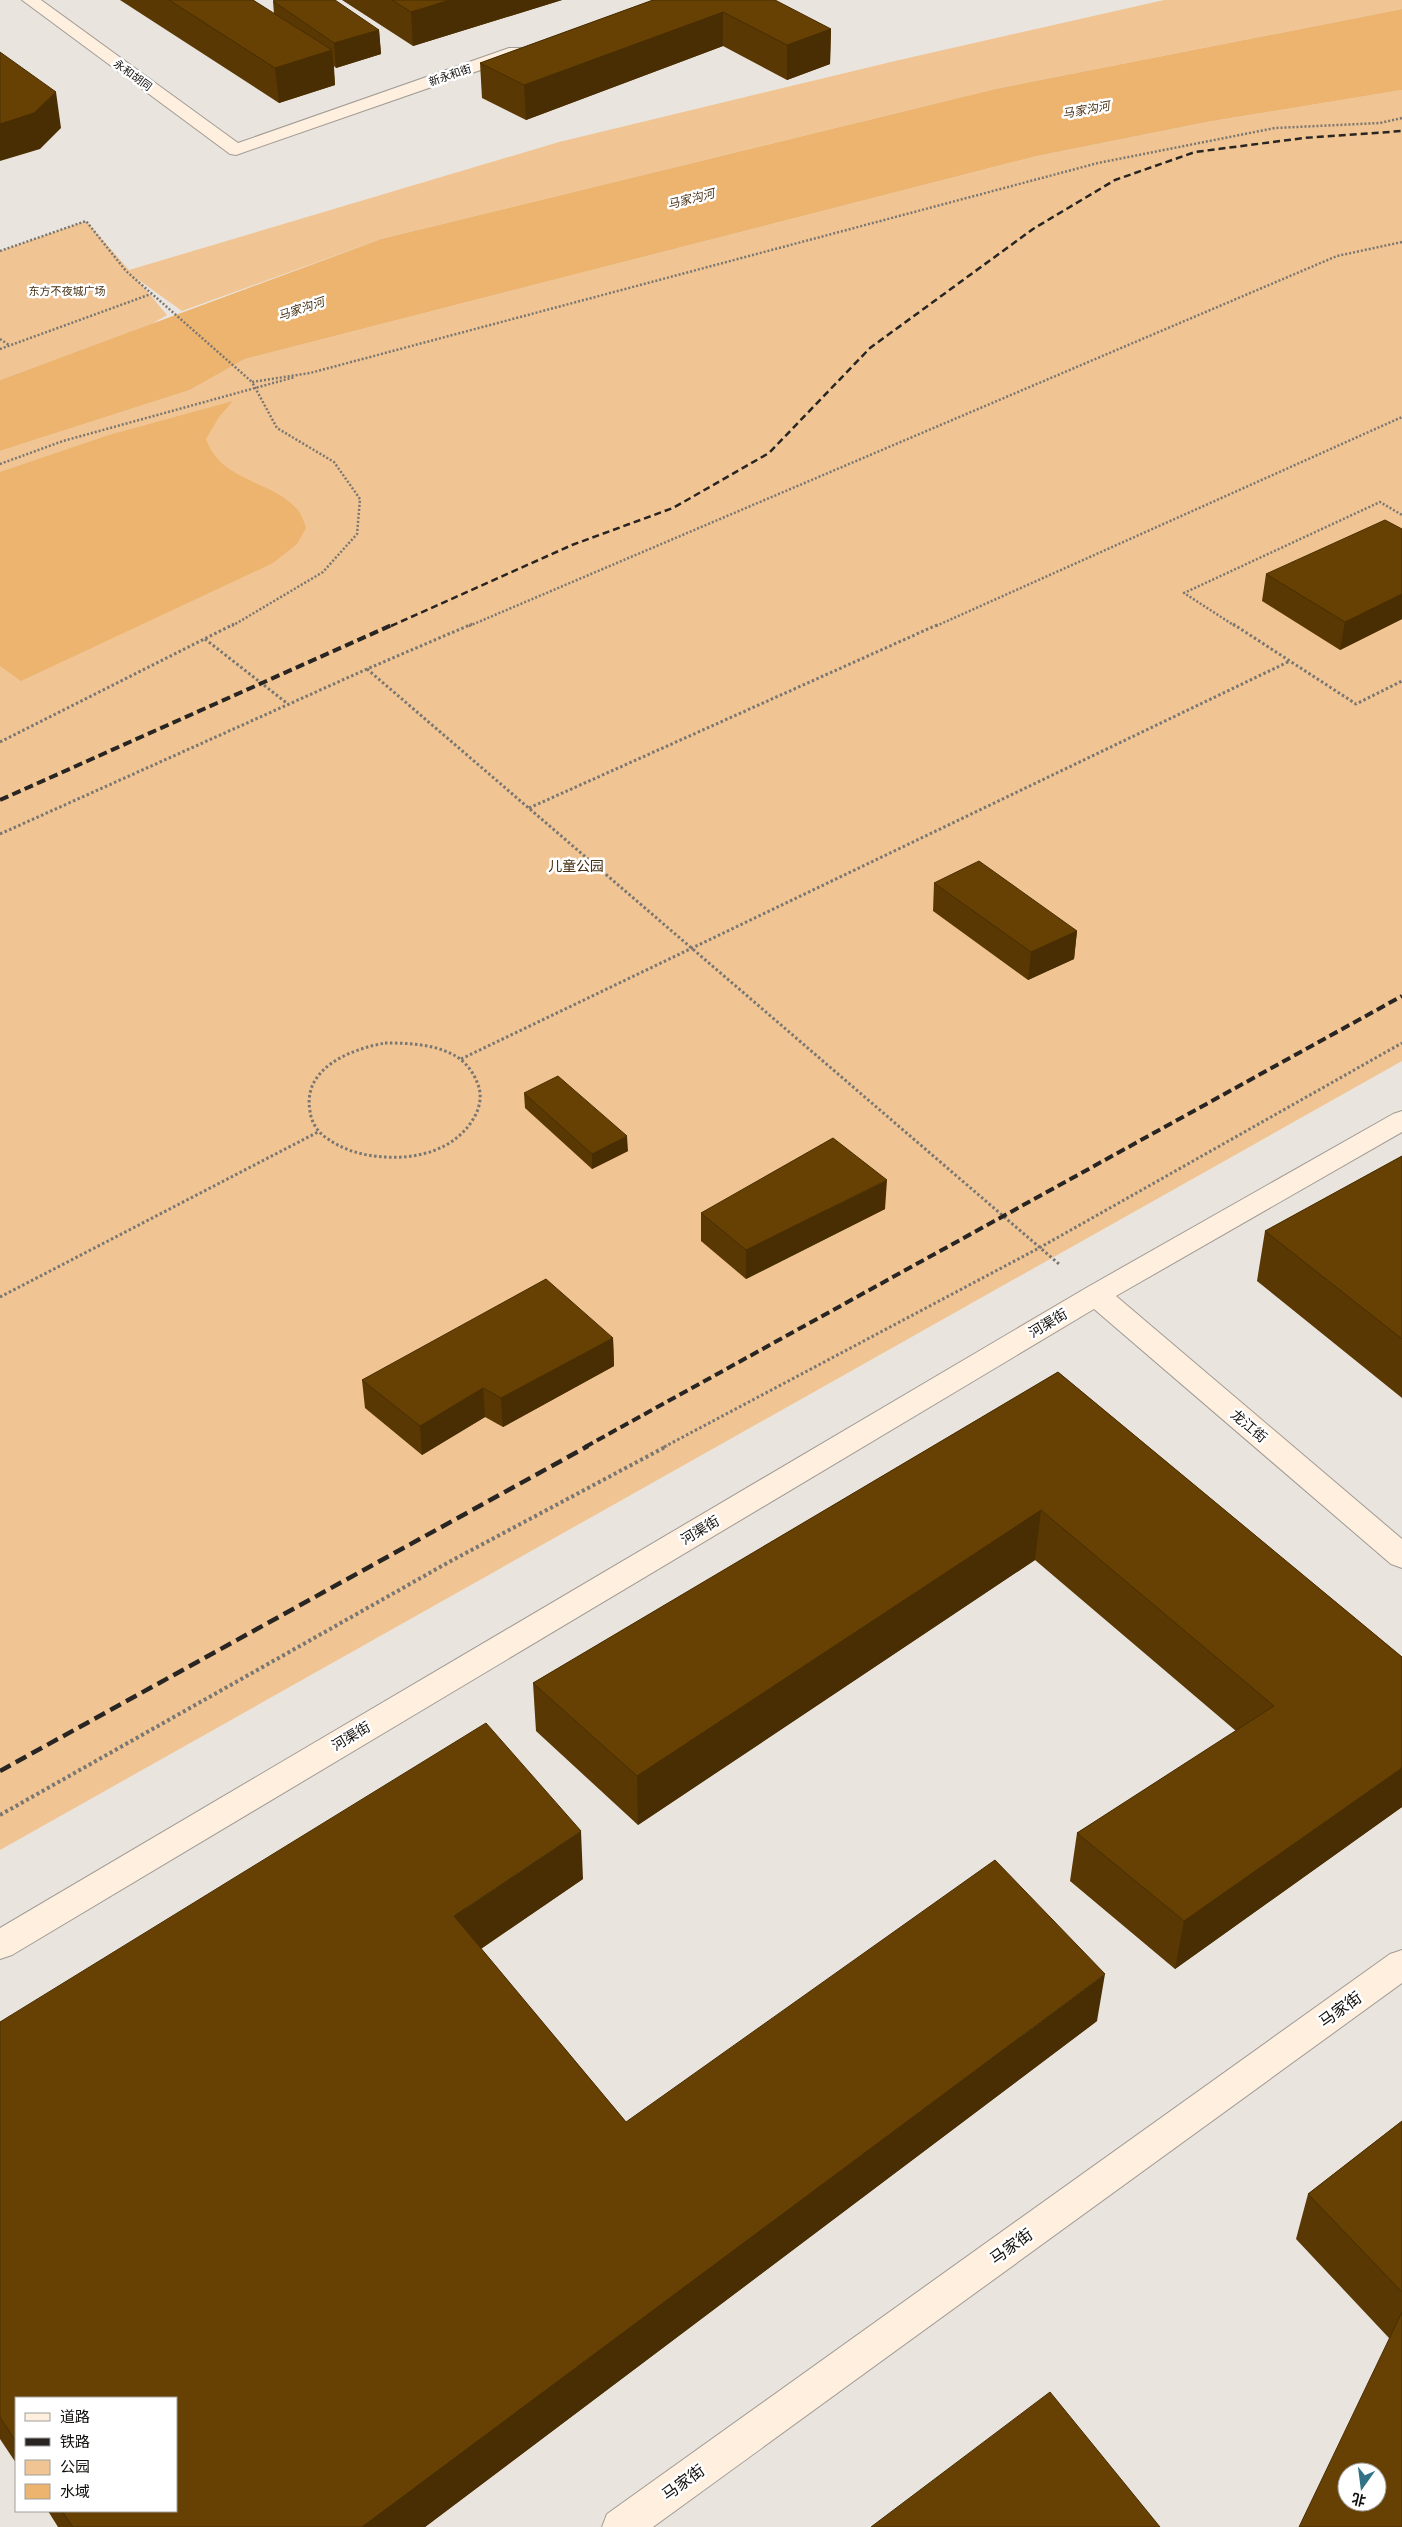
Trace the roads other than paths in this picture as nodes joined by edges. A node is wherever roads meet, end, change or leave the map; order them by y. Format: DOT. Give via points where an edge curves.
graph roads {
  1 [pos="30,0"];
  2 [pos="534,46"];
  3 [pos="236,150"];
  4 [pos="1402,1120"];
  5 [pos="1096,1295"];
  6 [pos="1402,1556"];
  7 [pos="0,1945"];
  8 [pos="1402,1964"];
  9 [pos="621,2527"];
  1 -- 3 [label="street, 永和胡同"];
  2 -- 3 [label="street, 新永和街"];
  4 -- 5 [label="street, 河渠街"];
  5 -- 6 [label="street, 龙江街"];
  5 -- 7 [label="street, 河渠街"];
  8 -- 9 [label="street, 马家街"];
}
